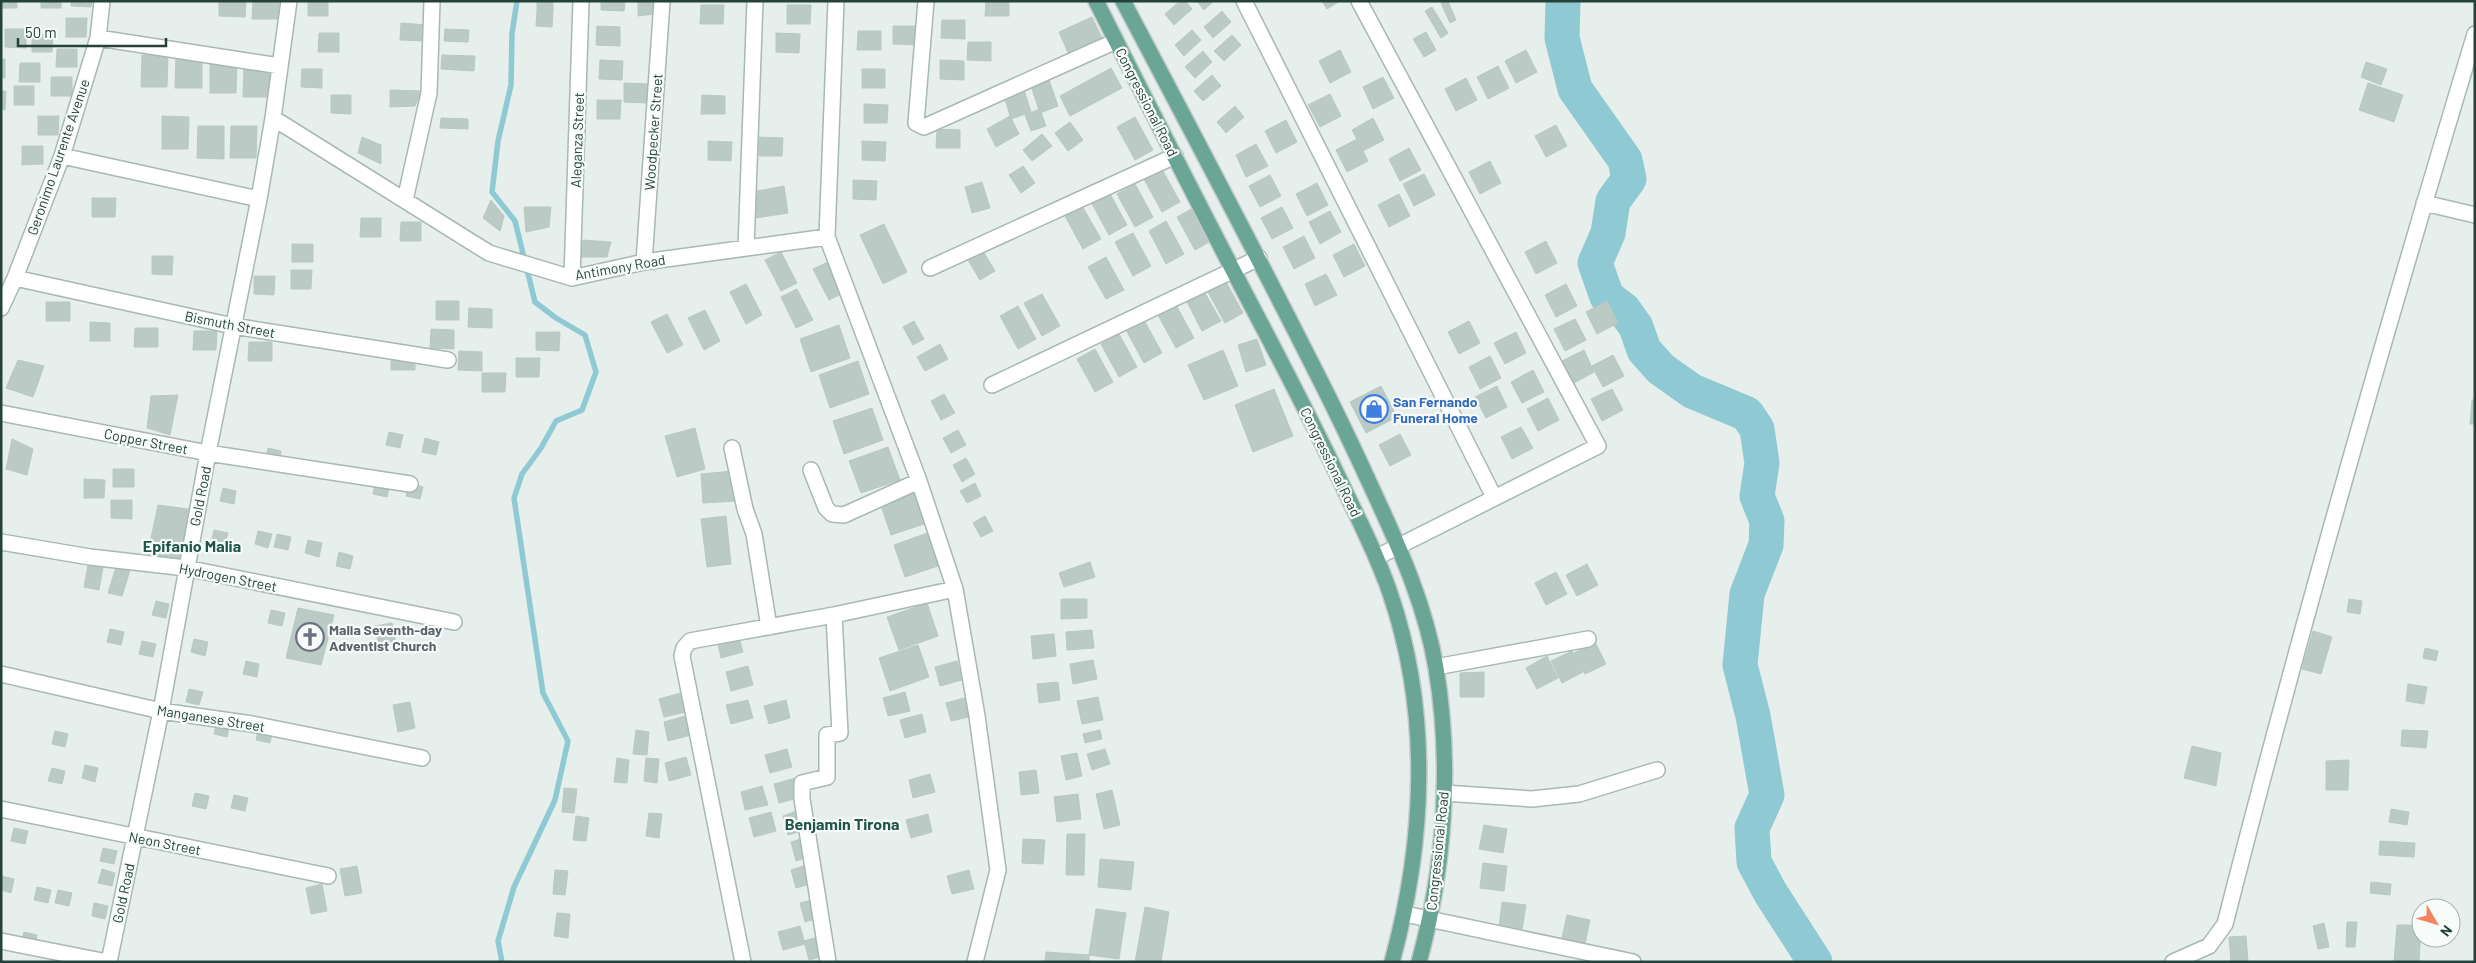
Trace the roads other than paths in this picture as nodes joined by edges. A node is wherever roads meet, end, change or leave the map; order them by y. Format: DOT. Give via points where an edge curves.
graph roads {
  1 [pos="102,1"];
  2 [pos="289,1"];
  3 [pos="432,1"];
  4 [pos="581,1"];
  5 [pos="662,1"];
  6 [pos="754,1"];
  7 [pos="836,1"];
  8 [pos="926,1"];
  9 [pos="1096,1"];
  10 [pos="1123,1"];
  11 [pos="1244,1"];
  12 [pos="1359,1"];
  13 [pos="2475,34"];
  14 [pos="98,38"];
  15 [pos="1116,41"];
  16 [pos="280,66"];
  17 [pos="273,118"];
  18 [pos="62,156"];
  19 [pos="1175,156"];
  20 [pos="259,198"];
  21 [pos="405,200"];
  22 [pos="2424,202"];
  23 [pos="2475,215"];
  24 [pos="827,237"];
  25 [pos="746,248"];
  26 [pos="1258,258"];
  27 [pos="644,262"];
  28 [pos="930,268"];
  29 [pos="1233,270"];
  30 [pos="15,278"];
  31 [pos="572,278"];
  32 [pos="1,308"];
  33 [pos="233,326"];
  34 [pos="448,360"];
  35 [pos="992,385"];
  36 [pos="1,413"];
  37 [pos="732,448"];
  38 [pos="208,453"];
  39 [pos="811,470"];
  40 [pos="919,481"];
  41 [pos="410,484"];
  42 [pos="1494,497"];
  43 [pos="1,542"];
  44 [pos="1399,548"];
  45 [pos="1377,557"];
  46 [pos="186,568"];
  47 [pos="955,589"];
  48 [pos="834,615"];
  49 [pos="454,622"];
  50 [pos="769,627"];
  51 [pos="1588,639"];
  52 [pos="1436,667"];
  53 [pos="1,674"];
  54 [pos="161,711"];
  55 [pos="422,758"];
  56 [pos="1444,763"];
  57 [pos="1420,766"];
  58 [pos="1657,770"];
  59 [pos="1444,794"];
  60 [pos="1,809"];
  61 [pos="135,837"];
  62 [pos="328,876"];
  63 [pos="1405,914"];
  64 [pos="1430,920"];
  65 [pos="1,941"];
  66 [pos="108,962"];
  67 [pos="743,962"];
  68 [pos="828,962"];
  69 [pos="975,962"];
  70 [pos="1392,962"];
  71 [pos="1419,962"];
  72 [pos="1634,962"];
  73 [pos="2173,962"];
  1 -- 14 [label="street, Geronimo Laurente Avenue"];
  2 -- 16 [label="street"];
  3 -- 21 [label="street" via="429,93"];
  4 -- 31 [label="street, Aleganza Street"];
  5 -- 27 [label="street, Woodpecker Street"];
  6 -- 25 [label="street"];
  7 -- 24 [label="street"];
  8 -- 15 [label="street" via="916,123 924,127"];
  9 -- 15 [label="main road, Congressional Road"];
  10 -- 26 [label="main road, Congressional Road"];
  11 -- 42 [label="street"];
  12 -- 42 [label="street" via="1598,446"];
  13 -- 22 [label="street"];
  14 -- 16 [label="street"];
  14 -- 18 [label="street, Geronimo Laurente Avenue"];
  15 -- 19 [label="main road, Congressional Road"];
  16 -- 17 [label="street, Gold Road"];
  17 -- 20 [label="street, Gold Road"];
  17 -- 21 [label="street, Antimony Road"];
  18 -- 20 [label="street"];
  18 -- 30 [label="street, Geronimo Laurente Avenue"];
  19 -- 28 [label="street"];
  19 -- 29 [label="main road, Congressional Road"];
  20 -- 33 [label="street, Gold Road"];
  21 -- 31 [label="street, Antimony Road" via="489,254"];
  22 -- 23 [label="street"];
  22 -- 73 [label="street" via="2276,722 2225,924 2209,946"];
  24 -- 25 [label="street, Antimony Road"];
  24 -- 40 [label="street"];
  25 -- 27 [label="street, Antimony Road"];
  26 -- 29 [label="street"];
  26 -- 44 [label="main road, Congressional Road" via="1342,422"];
  27 -- 31 [label="street, Antimony Road"];
  29 -- 35 [label="street"];
  29 -- 45 [label="main road, Congressional Road" via="1318,433"];
  30 -- 32 [label="street, Geronimo Laurente Avenue"];
  30 -- 33 [label="street, Bismuth Street"];
  33 -- 34 [label="street, Bismuth Street"];
  33 -- 38 [label="street, Gold Road"];
  36 -- 38 [label="street, Copper Street"];
  37 -- 50 [label="street" via="745,509 754,534"];
  38 -- 41 [label="street, Copper Street"];
  38 -- 46 [label="street, Gold Road"];
  39 -- 40 [label="street" via="826,508 832,514 844,515"];
  40 -- 47 [label="street"];
  42 -- 44 [label="street"];
  43 -- 46 [label="street, Hydrogen Street"];
  44 -- 45 [label="street"];
  44 -- 52 [label="main road, Congressional Road" via="1424,619"];
  45 -- 57 [label="main road, Congressional Road" via="1400,627 1410,672"];
  46 -- 49 [label="street, Hydrogen Street"];
  46 -- 54 [label="street, Gold Road"];
  47 -- 48 [label="street"];
  47 -- 69 [label="street" via="977,716 998,870"];
  48 -- 50 [label="street"];
  48 -- 68 [label="street" via="840,733 827,735 827,777 802,783"];
  50 -- 67 [label="street" via="690,641 682,656"];
  51 -- 52 [label="street"];
  52 -- 56 [label="main road, Congressional Road"];
  53 -- 54 [label="street, Manganese Street"];
  54 -- 55 [label="street, Manganese Street" via="252,724"];
  54 -- 61 [label="street, Gold Road"];
  56 -- 57 [label="main road"];
  56 -- 59 [label="main road, Congressional Road"];
  57 -- 63 [label="main road, Congressional Road" via="1415,852"];
  58 -- 59 [label="street" via="1579,794 1532,799"];
  59 -- 64 [label="main road, Congressional Road"];
  60 -- 61 [label="street, Neon Street"];
  61 -- 62 [label="street, Neon Street"];
  61 -- 66 [label="street, Gold Road"];
  63 -- 64 [label="street"];
  63 -- 70 [label="main road, Congressional Road"];
  64 -- 71 [label="main road, Congressional Road"];
  64 -- 72 [label="street"];
  65 -- 66 [label="street"];
}
